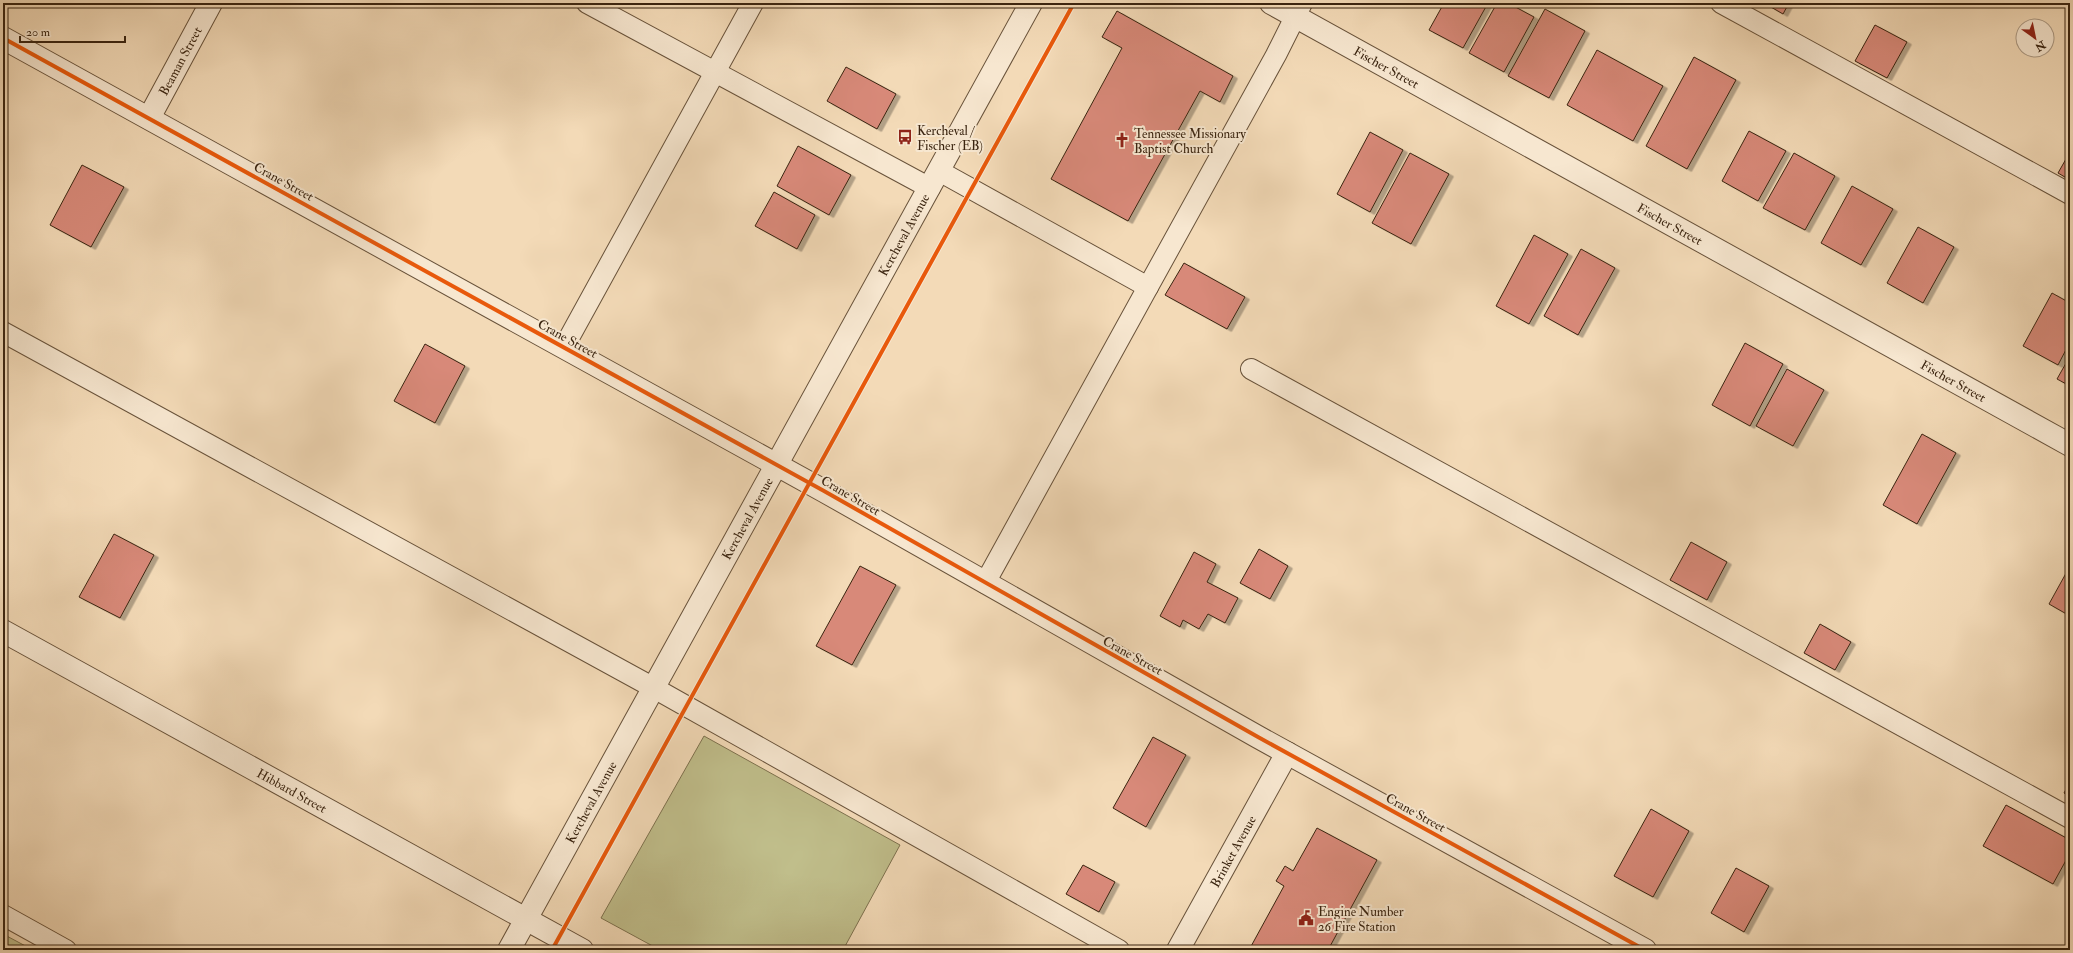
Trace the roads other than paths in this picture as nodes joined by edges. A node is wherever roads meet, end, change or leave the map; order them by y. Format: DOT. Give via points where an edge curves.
graph roads {
  1 [pos="211,3"];
  2 [pos="587,3"];
  3 [pos="753,3"];
  4 [pos="1032,3"];
  5 [pos="1271,3"];
  6 [pos="1721,3"];
  7 [pos="1298,10"];
  8 [pos="3,38"];
  9 [pos="715,72"];
  10 [pos="149,118"];
  11 [pos="935,180"];
  12 [pos="2070,194"];
  13 [pos="1148,287"];
  14 [pos="3,332"];
  15 [pos="564,347"];
  16 [pos="1251,369"];
  17 [pos="2070,445"];
  18 [pos="777,465"];
  19 [pos="985,583"];
  20 [pos="3,631"];
  21 [pos="654,688"];
  22 [pos="1288,753"];
  23 [pos="2070,818"];
  24 [pos="3,915"];
  25 [pos="526,919"];
  26 [pos="66,950"];
  27 [pos="509,950"];
  28 [pos="582,950"];
  29 [pos="1119,950"];
  30 [pos="1178,950"];
  31 [pos="1646,950"];
  1 -- 10 [label="street, Beaman Street"];
  2 -- 9 [label="lane"];
  3 -- 9 [label="lane"];
  4 -- 11 [label="street, Kercheval Avenue"];
  5 -- 7 [label="street, Fischer Street"];
  6 -- 12 [label="lane"];
  7 -- 13 [label="lane" via="1276,55"];
  7 -- 17 [label="street, Fischer Street"];
  8 -- 10 [label="street, Crane Street"];
  9 -- 11 [label="lane"];
  9 -- 15 [label="lane"];
  10 -- 15 [label="street, Crane Street"];
  11 -- 13 [label="lane"];
  11 -- 18 [label="street, Kercheval Avenue"];
  13 -- 19 [label="lane"];
  14 -- 21 [label="lane"];
  15 -- 18 [label="street, Crane Street"];
  16 -- 23 [label="lane"];
  18 -- 19 [label="street, Crane Street"];
  18 -- 21 [label="street, Kercheval Avenue"];
  19 -- 22 [label="street, Crane Street"];
  20 -- 25 [label="street, Hibbard Street"];
  21 -- 25 [label="street, Kercheval Avenue"];
  21 -- 29 [label="lane"];
  22 -- 30 [label="street, Brinket Avenue"];
  22 -- 31 [label="street, Crane Street"];
  24 -- 26 [label="lane"];
  25 -- 27 [label="street, Kercheval Avenue"];
  25 -- 28 [label="street, Hibbard Street"];
}
